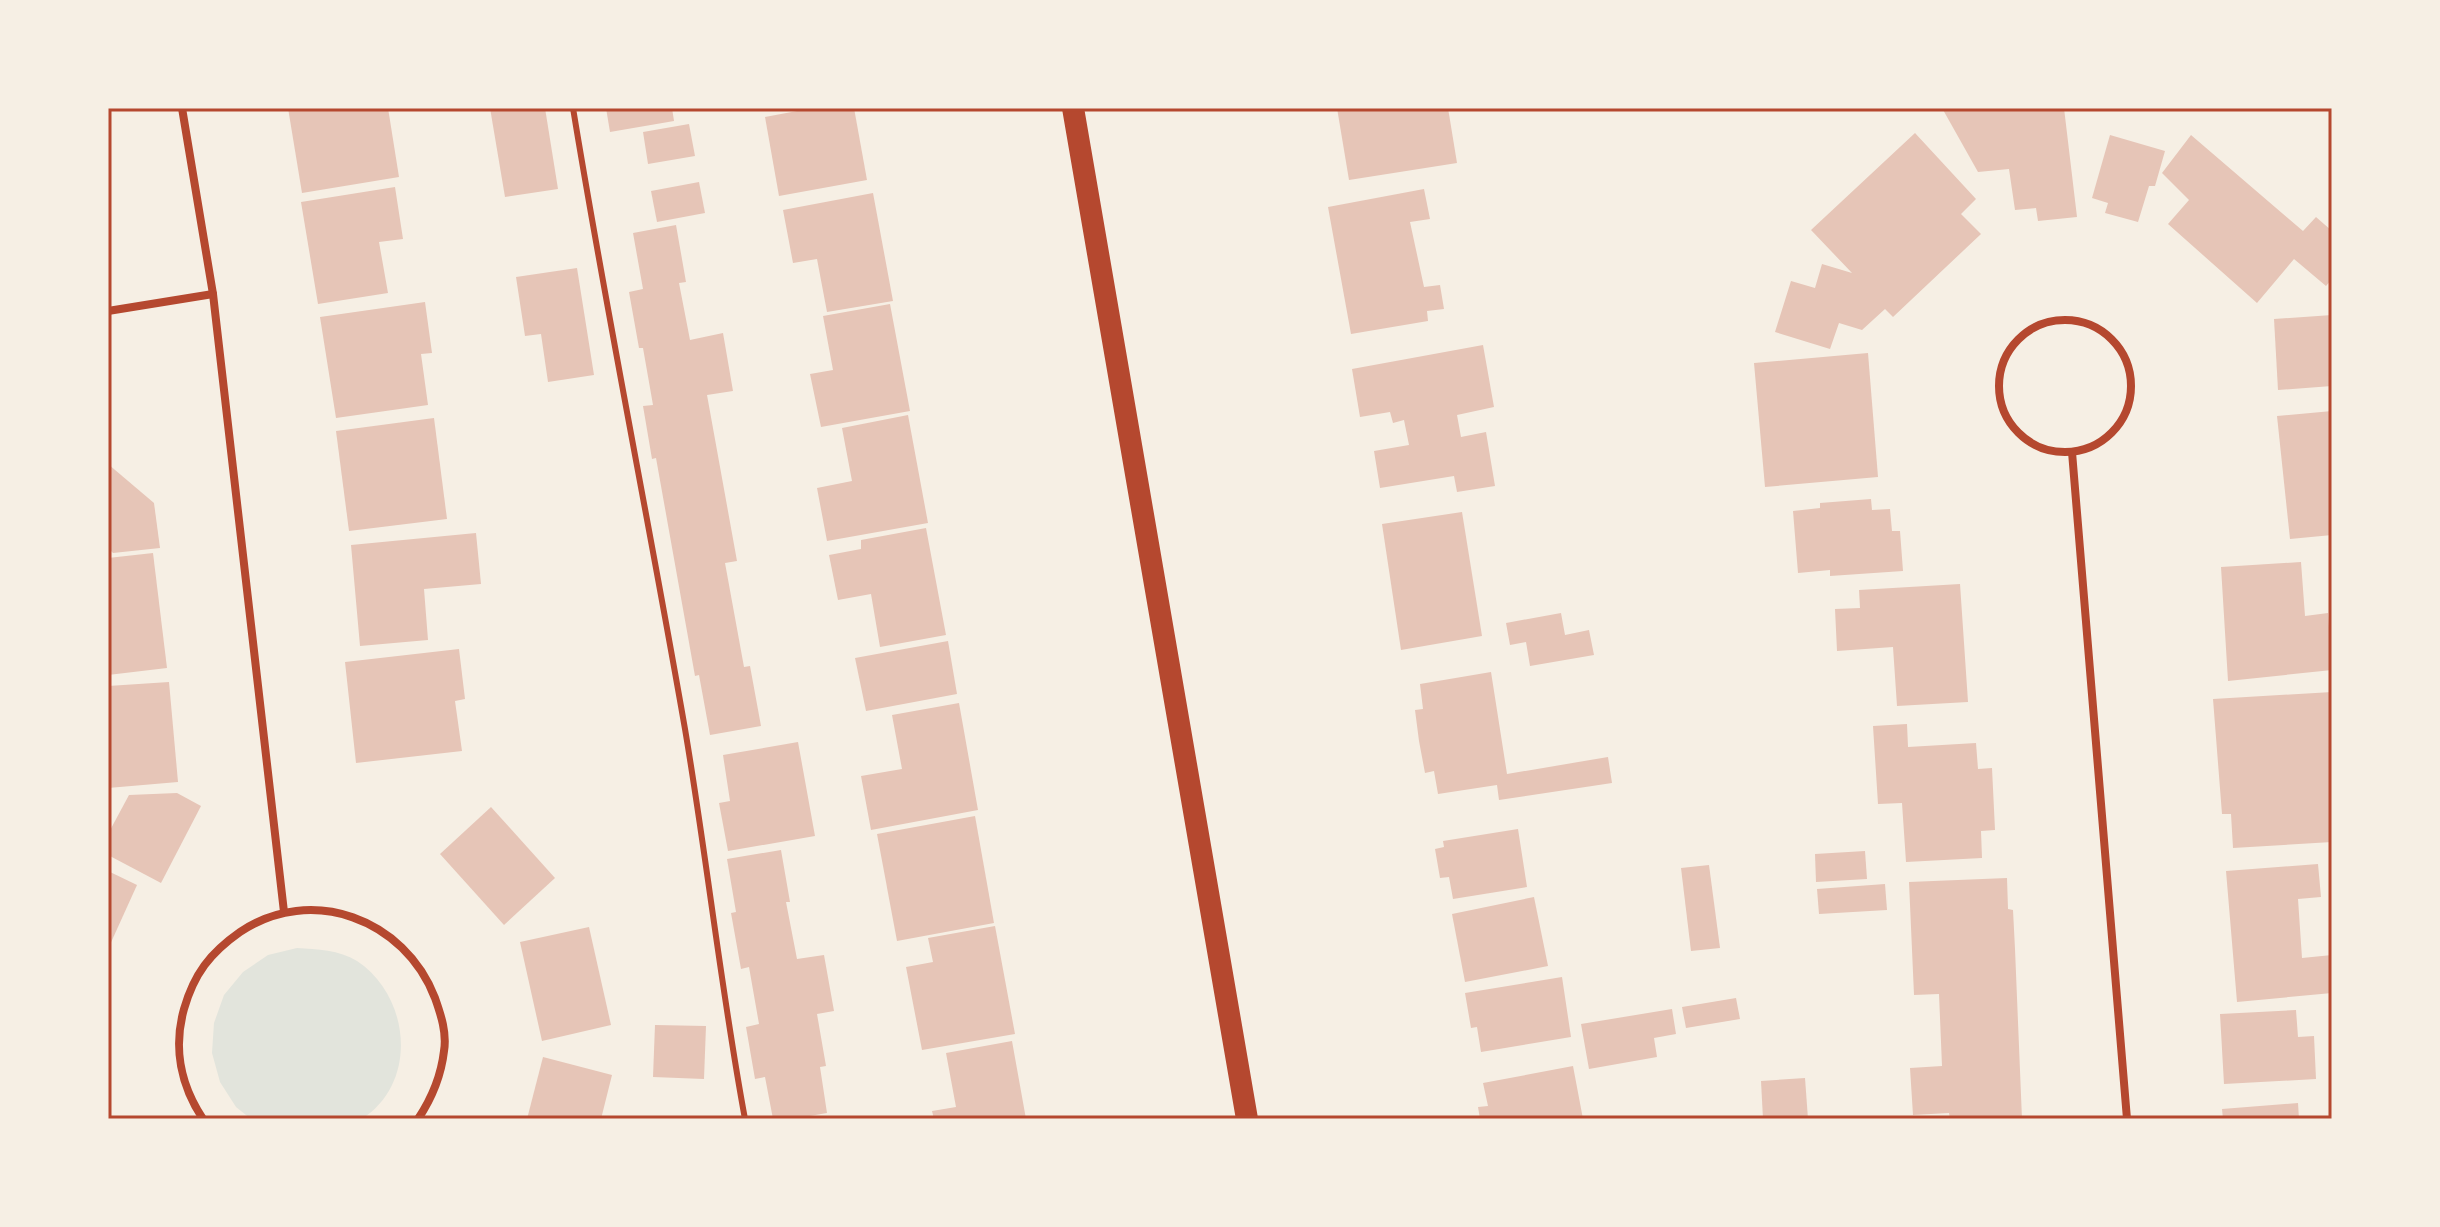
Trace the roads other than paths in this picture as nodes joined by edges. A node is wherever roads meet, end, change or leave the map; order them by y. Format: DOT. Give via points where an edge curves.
graph roads {
  1 [pos="182,108"];
  2 [pos="573,108"];
  3 [pos="1073,108"];
  4 [pos="213,294"];
  5 [pos="108,311"];
  6 [pos="2072,452"];
  7 [pos="284,912"];
  8 [pos="203,1119"];
  9 [pos="418,1119"];
  10 [pos="745,1119"];
  11 [pos="1247,1119"];
  12 [pos="2127,1119"];
  1 -- 4 [label="street"];
  2 -- 10 [label="lane" via="685,731"];
  3 -- 11 [label="highway"];
  4 -- 5 [label="street"];
  4 -- 7 [label="street"];
  6 -- 6 [label="street" via="2098,444 2116,429 2128,409 2131,378 2111,337 2091,325 2051,321 2030,329 2013,345 2002,366 1999,396 2021,436 2053,451"];
  6 -- 12 [label="street"];
  7 -- 8 [label="street" via="256,921 217,948 191,985 178,1030 178,1055 190,1100"];
  7 -- 9 [label="street" via="331,911 375,925 427,976 443,1020 445,1049 434,1095"];
}
